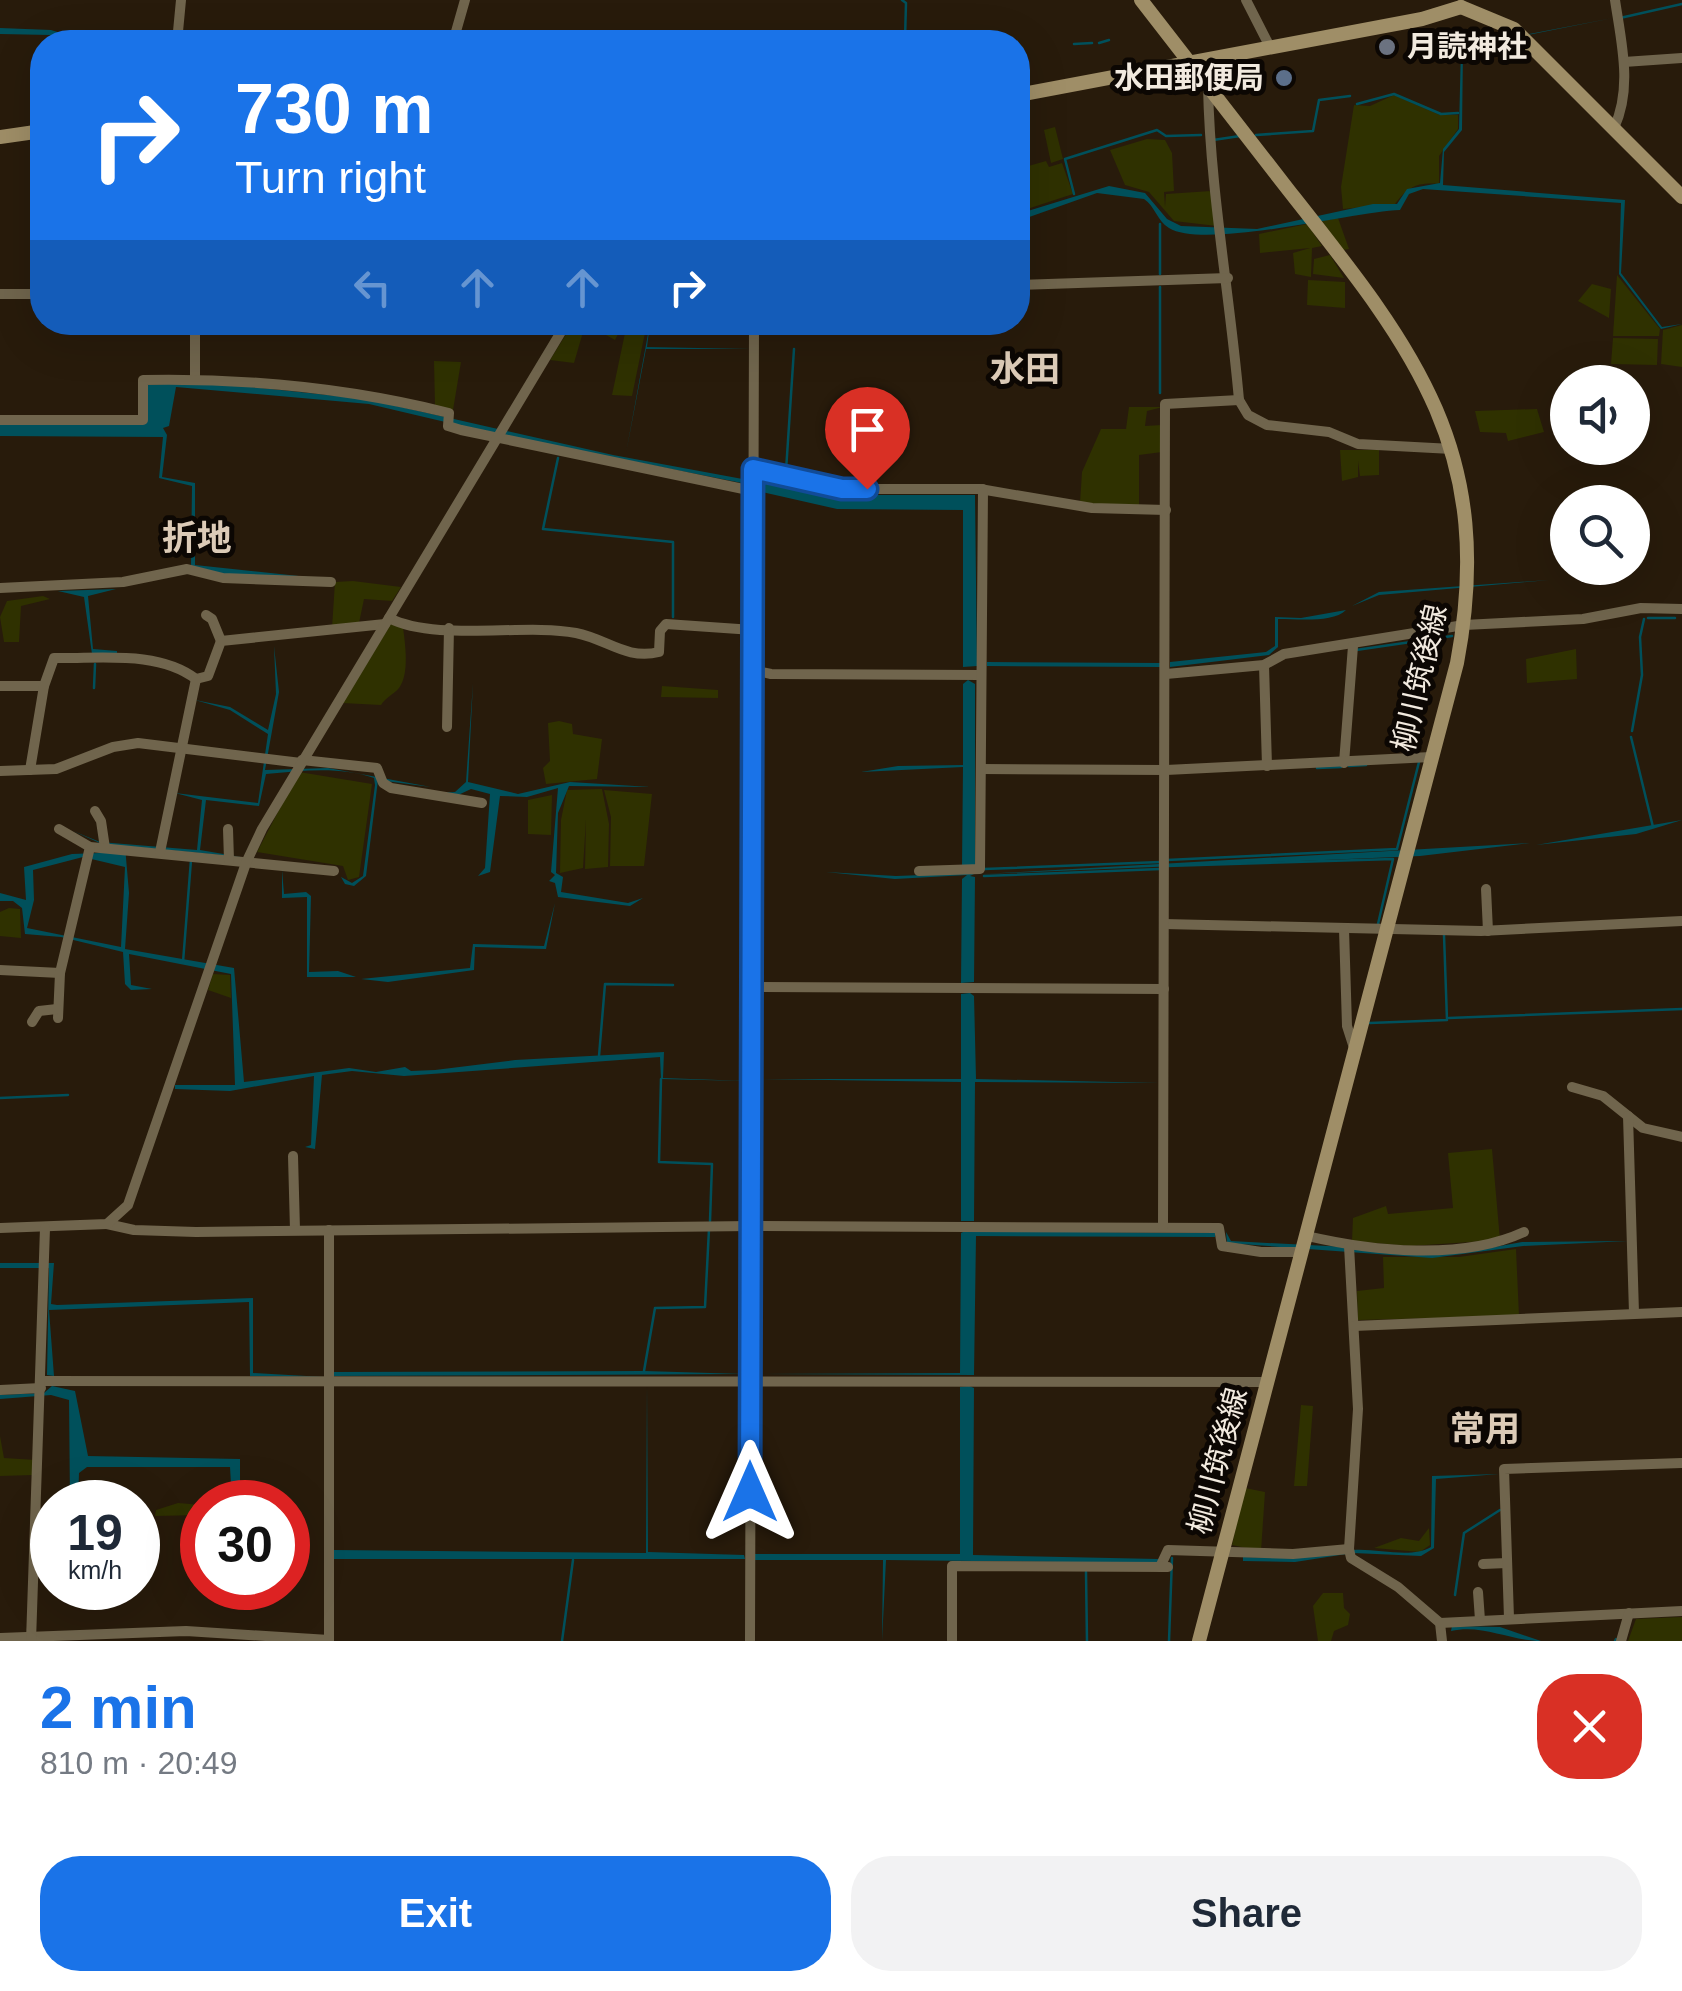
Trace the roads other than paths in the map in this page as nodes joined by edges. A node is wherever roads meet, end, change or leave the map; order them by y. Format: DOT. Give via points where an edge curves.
graph roads {
  1 [pos="181,0"];
  2 [pos="465,0"];
  3 [pos="1246,0"];
  4 [pos="1615,0"];
  5 [pos="1146,2"];
  6 [pos="1461,4"];
  7 [pos="178,30"];
  8 [pos="456,30"];
  9 [pos="1270,47"];
  10 [pos="1682,58"];
  11 [pos="1624,62"];
  12 [pos="1192,63"];
  13 [pos="1208,84"];
  14 [pos="1030,93"];
  15 [pos="1614,128"];
  16 [pos="30,132"];
  17 [pos="0,137"];
  18 [pos="1682,197"];
  19 [pos="1228,278"];
  20 [pos="1030,285"];
  21 [pos="0,294"];
  22 [pos="30,294"];
  23 [pos="195,335"];
  24 [pos="560,335"];
  25 [pos="754,335"];
  26 [pos="195,379"];
  27 [pos="1239,400"];
  28 [pos="0,420"];
  29 [pos="497,438"];
  30 [pos="1453,449"];
  31 [pos="753,469"];
  32 [pos="983,489"];
  33 [pos="753,490"];
  34 [pos="1166,510"];
  35 [pos="331,582"];
  36 [pos="0,588"];
  37 [pos="1682,609"];
  38 [pos="206,615"];
  39 [pos="387,621"];
  40 [pos="1464,625"];
  41 [pos="449,628"];
  42 [pos="754,630"];
  43 [pos="221,640"];
  44 [pos="1353,646"];
  45 [pos="1264,664"];
  46 [pos="753,670"];
  47 [pos="980,674"];
  48 [pos="1166,674"];
  49 [pos="196,679"];
  50 [pos="0,686"];
  51 [pos="44,686"];
  52 [pos="445,720"];
  53 [pos="179,749"];
  54 [pos="1431,757"];
  55 [pos="301,761"];
  56 [pos="1344,763"];
  57 [pos="1267,766"];
  58 [pos="981,769"];
  59 [pos="30,770"];
  60 [pos="1166,770"];
  61 [pos="0,772"];
  62 [pos="482,803"];
  63 [pos="95,811"];
  64 [pos="59,829"];
  65 [pos="228,829"];
  66 [pos="90,847"];
  67 [pos="105,848"];
  68 [pos="160,852"];
  69 [pos="228,860"];
  70 [pos="246,863"];
  71 [pos="334,871"];
  72 [pos="919,871"];
  73 [pos="1486,890"];
  74 [pos="1682,921"];
  75 [pos="1164,924"];
  76 [pos="1344,929"];
  77 [pos="1386,930"];
  78 [pos="1488,930"];
  79 [pos="0,970"];
  80 [pos="60,974"];
  81 [pos="752,987"];
  82 [pos="1164,990"];
  83 [pos="32,1022"];
  84 [pos="1355,1052"];
  85 [pos="1572,1087"];
  86 [pos="1628,1116"];
  87 [pos="1682,1137"];
  88 [pos="293,1156"];
  89 [pos="107,1224"];
  90 [pos="751,1226"];
  91 [pos="1163,1227"];
  92 [pos="0,1228"];
  93 [pos="45,1228"];
  94 [pos="295,1230"];
  95 [pos="329,1230"];
  96 [pos="1524,1232"];
  97 [pos="1305,1244"];
  98 [pos="1349,1246"];
  99 [pos="1682,1312"];
  100 [pos="1634,1314"];
  101 [pos="1354,1326"];
  102 [pos="750,1380"];
  103 [pos="330,1382"];
  104 [pos="1268,1382"];
  105 [pos="41,1385"];
  106 [pos="0,1390"];
  107 [pos="1682,1462"];
  108 [pos="1224,1549"];
  109 [pos="1348,1549"];
  110 [pos="1507,1563"];
  111 [pos="1483,1564"];
  112 [pos="1478,1592"];
  113 [pos="1682,1611"];
  114 [pos="1628,1614"];
  115 [pos="1509,1618"];
  116 [pos="1480,1620"];
  117 [pos="1440,1623"];
  118 [pos="0,1638"];
  119 [pos="32,1640"];
  120 [pos="329,1641"];
  121 [pos="750,1641"];
  122 [pos="952,1641"];
  123 [pos="1198,1641"];
  124 [pos="1442,1641"];
  125 [pos="1621,1641"];
  1 -- 7 [label="street"];
  2 -- 8 [label="street"];
  3 -- 9 [label="street"];
  4 -- 11 [label="street"];
  5 -- 12 [label="main road, 柳川筑後線"];
  6 -- 9 [label="main road"];
  6 -- 15 [label="main road" via="1514,29"];
  9 -- 12 [label="main road"];
  10 -- 11 [label="street"];
  11 -- 15 [label="street"];
  12 -- 13 [label="main road, 柳川筑後線"];
  12 -- 14 [label="main road"];
  13 -- 19 [label="street" via="1209,151"];
  13 -- 30 [label="main road, 柳川筑後線" via="1403,341"];
  15 -- 18 [label="main road"];
  16 -- 17 [label="main road"];
  19 -- 20 [label="street"];
  19 -- 27 [label="street"];
  21 -- 22 [label="street"];
  23 -- 26 [label="street"];
  24 -- 29 [label="street"];
  25 -- 31 [label="street"];
  26 -- 28 [label="street" via="142,380 143,420"];
  26 -- 29 [label="street" via="378,396 449,413 448,426"];
  27 -- 30 [label="street" via="1248,415 1267,425 1329,432 1358,444"];
  27 -- 34 [label="street" via="1166,404"];
  29 -- 33 [label="street"];
  29 -- 39 [label="street"];
  30 -- 40 [label="main road, 柳川筑後線" via="1466,515"];
  31 -- 32 [label="street" via="842,489"];
  31 -- 33 [label="street"];
  32 -- 34 [label="street" via="1092,508"];
  32 -- 47 [label="street"];
  33 -- 42 [label="street"];
  34 -- 48 [label="street"];
  35 -- 36 [label="street" via="222,578 187,570 123,582"];
  37 -- 40 [label="street"];
  38 -- 43 [label="street"];
  39 -- 41 [label="street"];
  39 -- 43 [label="street"];
  39 -- 55 [label="street"];
  40 -- 44 [label="street"];
  40 -- 54 [label="main road, 柳川筑後線"];
  41 -- 42 [label="street" via="576,633 648,655 658,652 666,624"];
  41 -- 52 [label="street"];
  42 -- 46 [label="street"];
  43 -- 49 [label="street" via="208,676"];
  44 -- 45 [label="street" via="1284,654"];
  44 -- 56 [label="street"];
  45 -- 48 [label="street"];
  45 -- 57 [label="street"];
  46 -- 47 [label="street"];
  46 -- 81 [label="street"];
  47 -- 58 [label="street"];
  48 -- 60 [label="street"];
  49 -- 51 [label="street" via="178,666 150,660 54,658"];
  49 -- 53 [label="street"];
  50 -- 51 [label="street"];
  51 -- 59 [label="street"];
  53 -- 55 [label="street"];
  53 -- 59 [label="street" via="138,743 56,769"];
  53 -- 68 [label="street"];
  54 -- 56 [label="street"];
  54 -- 77 [label="main road, 柳川筑後線"];
  55 -- 62 [label="street" via="377,768 391,788"];
  55 -- 70 [label="street"];
  56 -- 57 [label="street"];
  57 -- 60 [label="street"];
  58 -- 60 [label="street"];
  58 -- 72 [label="street" via="980,869"];
  59 -- 61 [label="street"];
  60 -- 75 [label="street"];
  63 -- 67 [label="street"];
  64 -- 66 [label="street"];
  65 -- 69 [label="street"];
  66 -- 67 [label="street"];
  66 -- 80 [label="street"];
  67 -- 68 [label="street"];
  68 -- 69 [label="street"];
  69 -- 70 [label="street"];
  70 -- 71 [label="street"];
  70 -- 89 [label="street" via="128,1205"];
  73 -- 78 [label="street"];
  74 -- 78 [label="street"];
  75 -- 76 [label="street"];
  75 -- 82 [label="street"];
  76 -- 77 [label="street"];
  76 -- 84 [label="street" via="1347,1026"];
  77 -- 78 [label="street"];
  77 -- 84 [label="main road, 柳川筑後線"];
  79 -- 80 [label="street"];
  80 -- 83 [label="street" via="57,1014 39,1011"];
  81 -- 82 [label="street"];
  81 -- 90 [label="street"];
  82 -- 91 [label="street"];
  84 -- 97 [label="main road, 柳川筑後線"];
  85 -- 86 [label="street" via="1604,1096"];
  86 -- 87 [label="street" via="1643,1128"];
  86 -- 100 [label="street"];
  88 -- 94 [label="street"];
  89 -- 93 [label="street"];
  89 -- 94 [label="street" via="134,1230"];
  90 -- 91 [label="street"];
  90 -- 95 [label="street"];
  90 -- 102 [label="street"];
  91 -- 97 [label="street" via="1220,1228 1222,1246"];
  92 -- 93 [label="street"];
  93 -- 105 [label="street"];
  94 -- 95 [label="street"];
  95 -- 103 [label="street"];
  96 -- 98 [label="street" via="1493,1244"];
  97 -- 98 [label="street"];
  97 -- 104 [label="main road, 柳川筑後線"];
  98 -- 101 [label="street"];
  99 -- 100 [label="street"];
  100 -- 101 [label="street"];
  101 -- 109 [label="street" via="1358,1408"];
  102 -- 103 [label="street"];
  102 -- 104 [label="street"];
  102 -- 121 [label="street"];
  103 -- 105 [label="street"];
  103 -- 120 [label="street"];
  104 -- 108 [label="main road, 柳川筑後線"];
  105 -- 106 [label="street"];
  105 -- 119 [label="street"];
  107 -- 110 [label="street" via="1504,1469"];
  108 -- 109 [label="street"];
  108 -- 122 [label="street" via="1168,1550 1164,1567 952,1566"];
  108 -- 123 [label="main road, 柳川筑後線"];
  109 -- 117 [label="street" via="1351,1558"];
  110 -- 111 [label="street"];
  110 -- 115 [label="street"];
  112 -- 116 [label="street"];
  113 -- 114 [label="street"];
  114 -- 115 [label="street"];
  114 -- 125 [label="street"];
  115 -- 116 [label="street"];
  116 -- 117 [label="street"];
  117 -- 124 [label="street"];
  118 -- 119 [label="street"];
  119 -- 120 [label="street" via="186,1631"];
}
